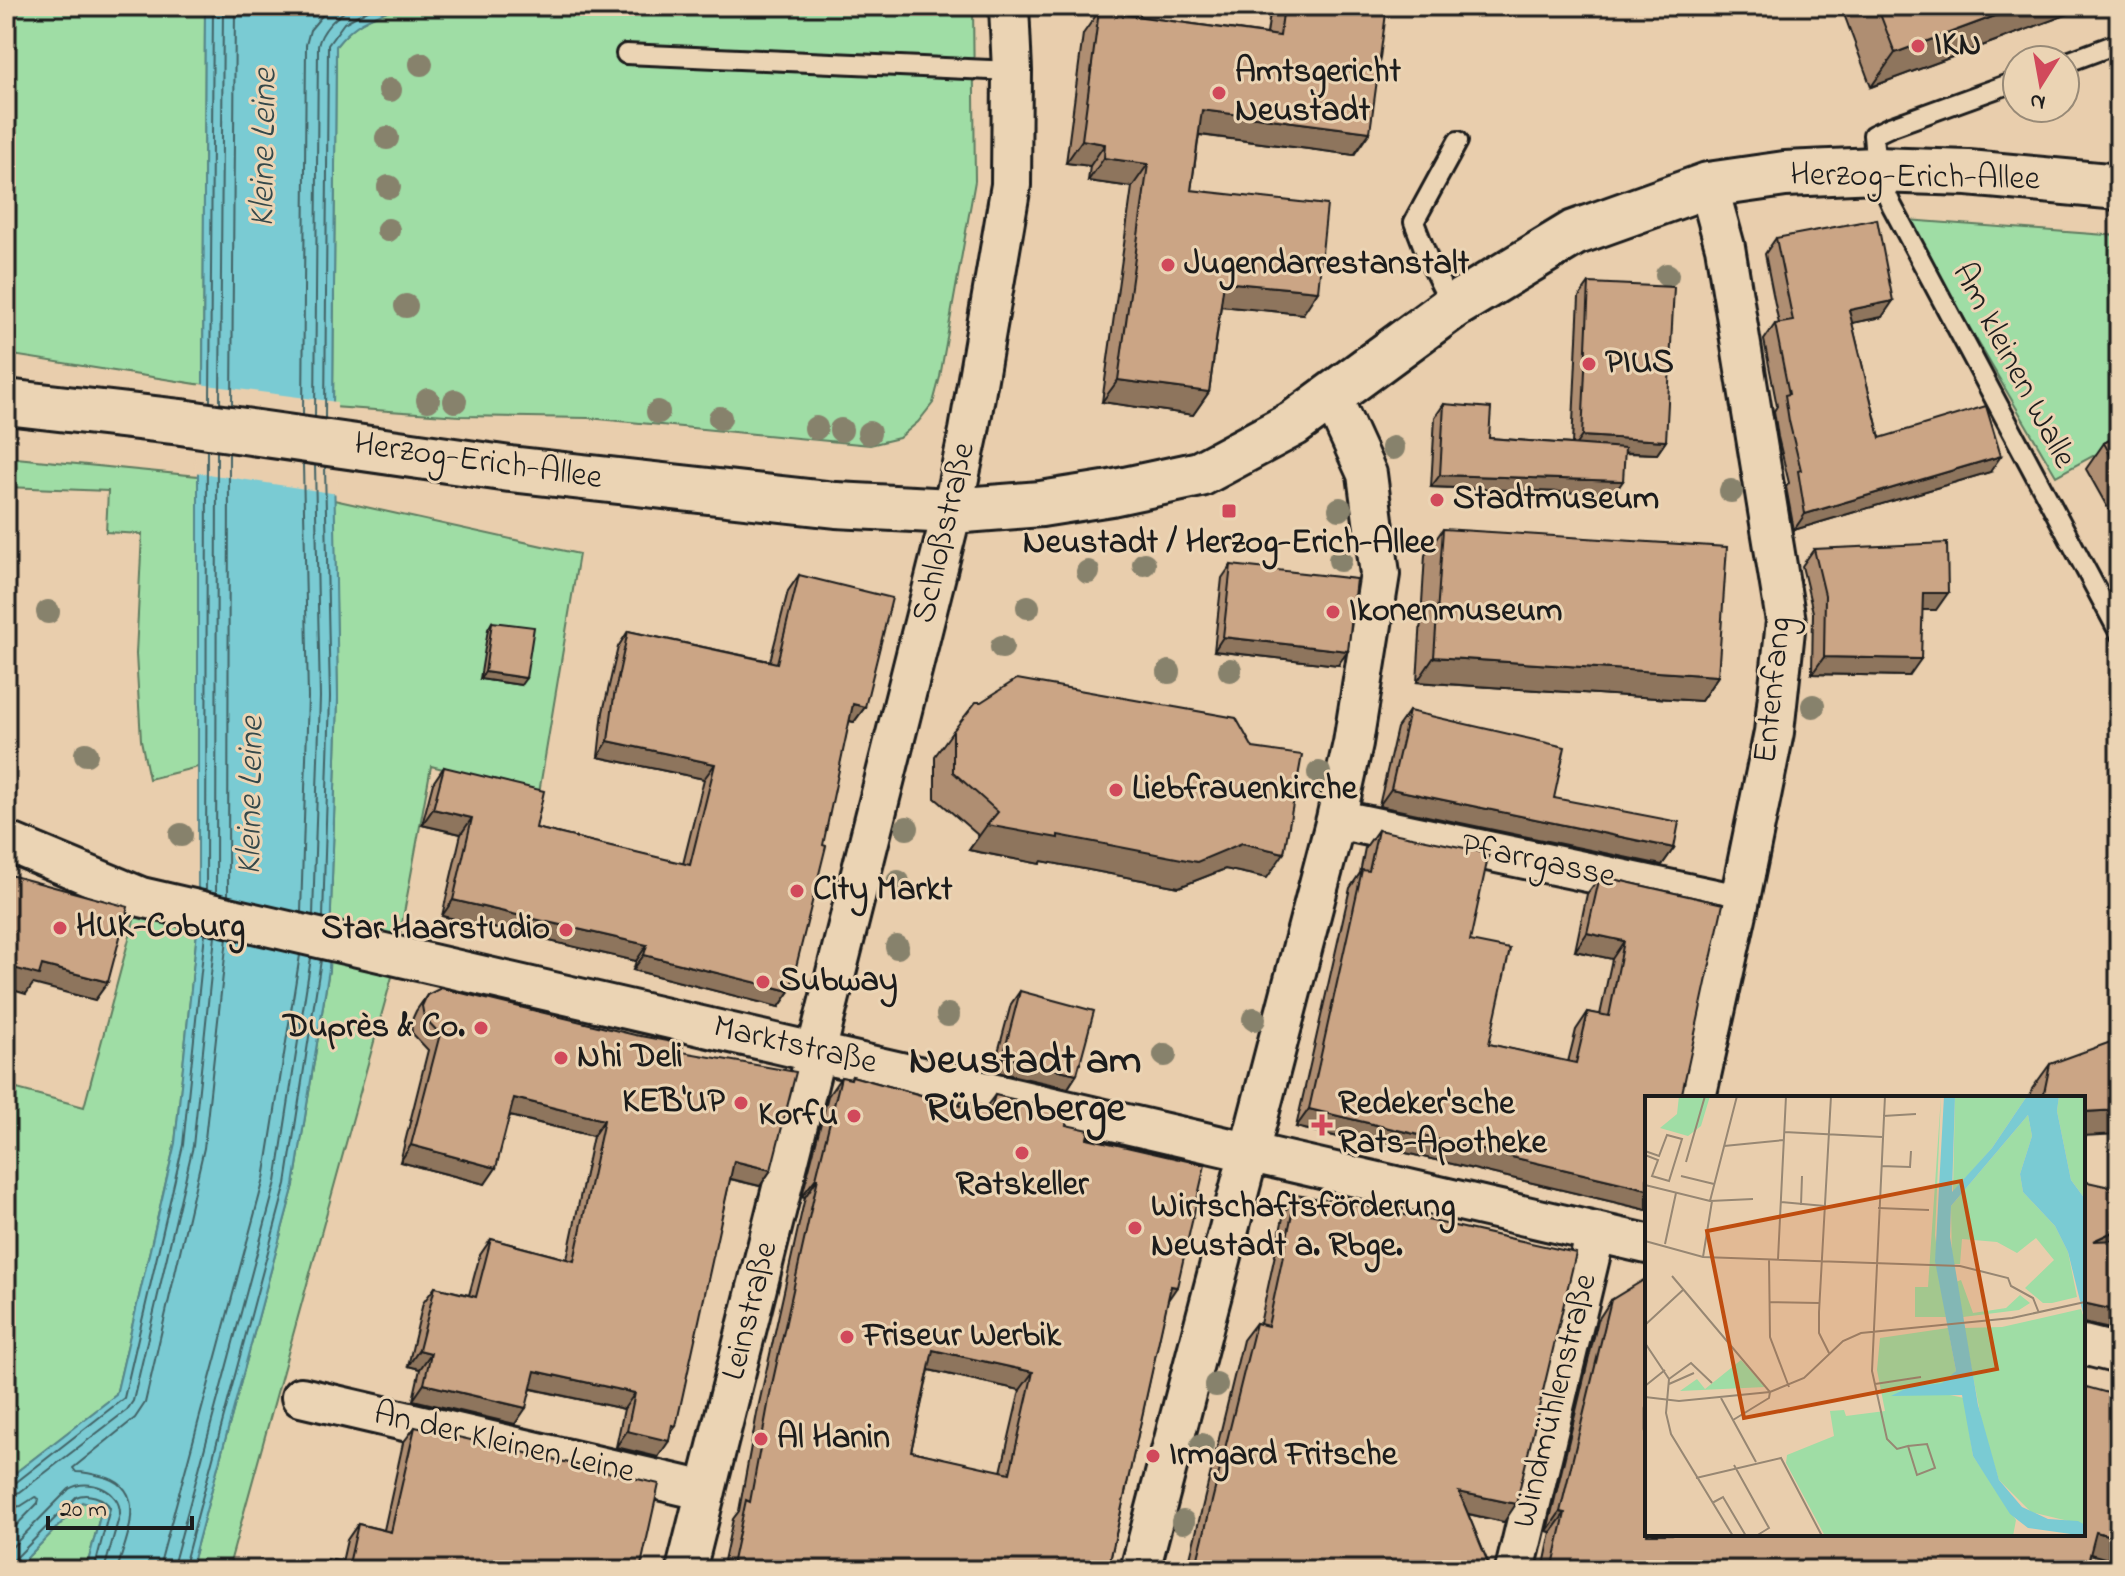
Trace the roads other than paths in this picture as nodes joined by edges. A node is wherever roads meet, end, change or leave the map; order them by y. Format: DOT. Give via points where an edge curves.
graph roads {
  1 [pos="1009,6"];
  2 [pos="2119,43"];
  3 [pos="626,54"];
  4 [pos="2081,57"];
  5 [pos="1012,71"];
  6 [pos="2001,87"];
  7 [pos="1458,141"];
  8 [pos="1876,170"];
  9 [pos="1708,185"];
  10 [pos="2119,187"];
  11 [pos="1452,307"];
  12 [pos="1331,395"];
  13 [pos="6,402"];
  14 [pos="952,511"];
  15 [pos="2119,632"];
  16 [pos="1336,819"];
  17 [pos="6,841"];
  18 [pos="1739,904"];
  19 [pos="816,1051"];
  20 [pos="1696,1096"];
  21 [pos="1250,1152"];
  22 [pos="1596,1232"];
  23 [pos="1645,1244"];
  24 [pos="2085,1346"];
  25 [pos="2119,1354"];
  26 [pos="301,1397"];
  27 [pos="706,1491"];
  28 [pos="686,1570"];
  29 [pos="1140,1570"];
  30 [pos="1515,1570"];
  1 -- 5 [label="street, Schloßstraße"];
  2 -- 4 [label="lane"];
  3 -- 5 [label="lane"];
  5 -- 14 [label="street, Schloßstraße" via="1011,185"];
  6 -- 8 [label="lane" via="1873,135"];
  7 -- 11 [label="lane" via="1414,222"];
  8 -- 9 [label="main road, Herzog-Erich-Allee" via="1785,174"];
  8 -- 10 [label="main road, Herzog-Erich-Allee"];
  8 -- 15 [label="lane, Am kleinen Walle"];
  9 -- 11 [label="main road, Herzog-Erich-Allee" via="1574,233"];
  9 -- 18 [label="street, Entenfang" via="1725,247 1786,621 1774,732"];
  11 -- 12 [label="main road, Herzog-Erich-Allee"];
  12 -- 14 [label="main road, Herzog-Erich-Allee" via="1293,424 1200,474 1041,504"];
  12 -- 16 [label="street" via="1367,474 1380,574"];
  13 -- 14 [label="main road, Herzog-Erich-Allee" via="510,469 836,505"];
  14 -- 19 [label="street, Schloßstraße"];
  16 -- 18 [label="street, Pfarrgasse"];
  16 -- 21 [label="street"];
  17 -- 19 [label="street, Marktstraße" via="141,897"];
  18 -- 20 [label="street, Entenfang"];
  19 -- 21 [label="street, Marktstraße"];
  19 -- 27 [label="street, Leinstraße"];
  21 -- 22 [label="street, Marktstraße"];
  21 -- 29 [label="street"];
  22 -- 23 [label="street, Marktstraße"];
  22 -- 30 [label="street, Windmühlenstraße"];
  24 -- 25 [label="street"];
  26 -- 27 [label="street, An der Kleinen Leine"];
  27 -- 28 [label="street, Leinstraße"];
}
